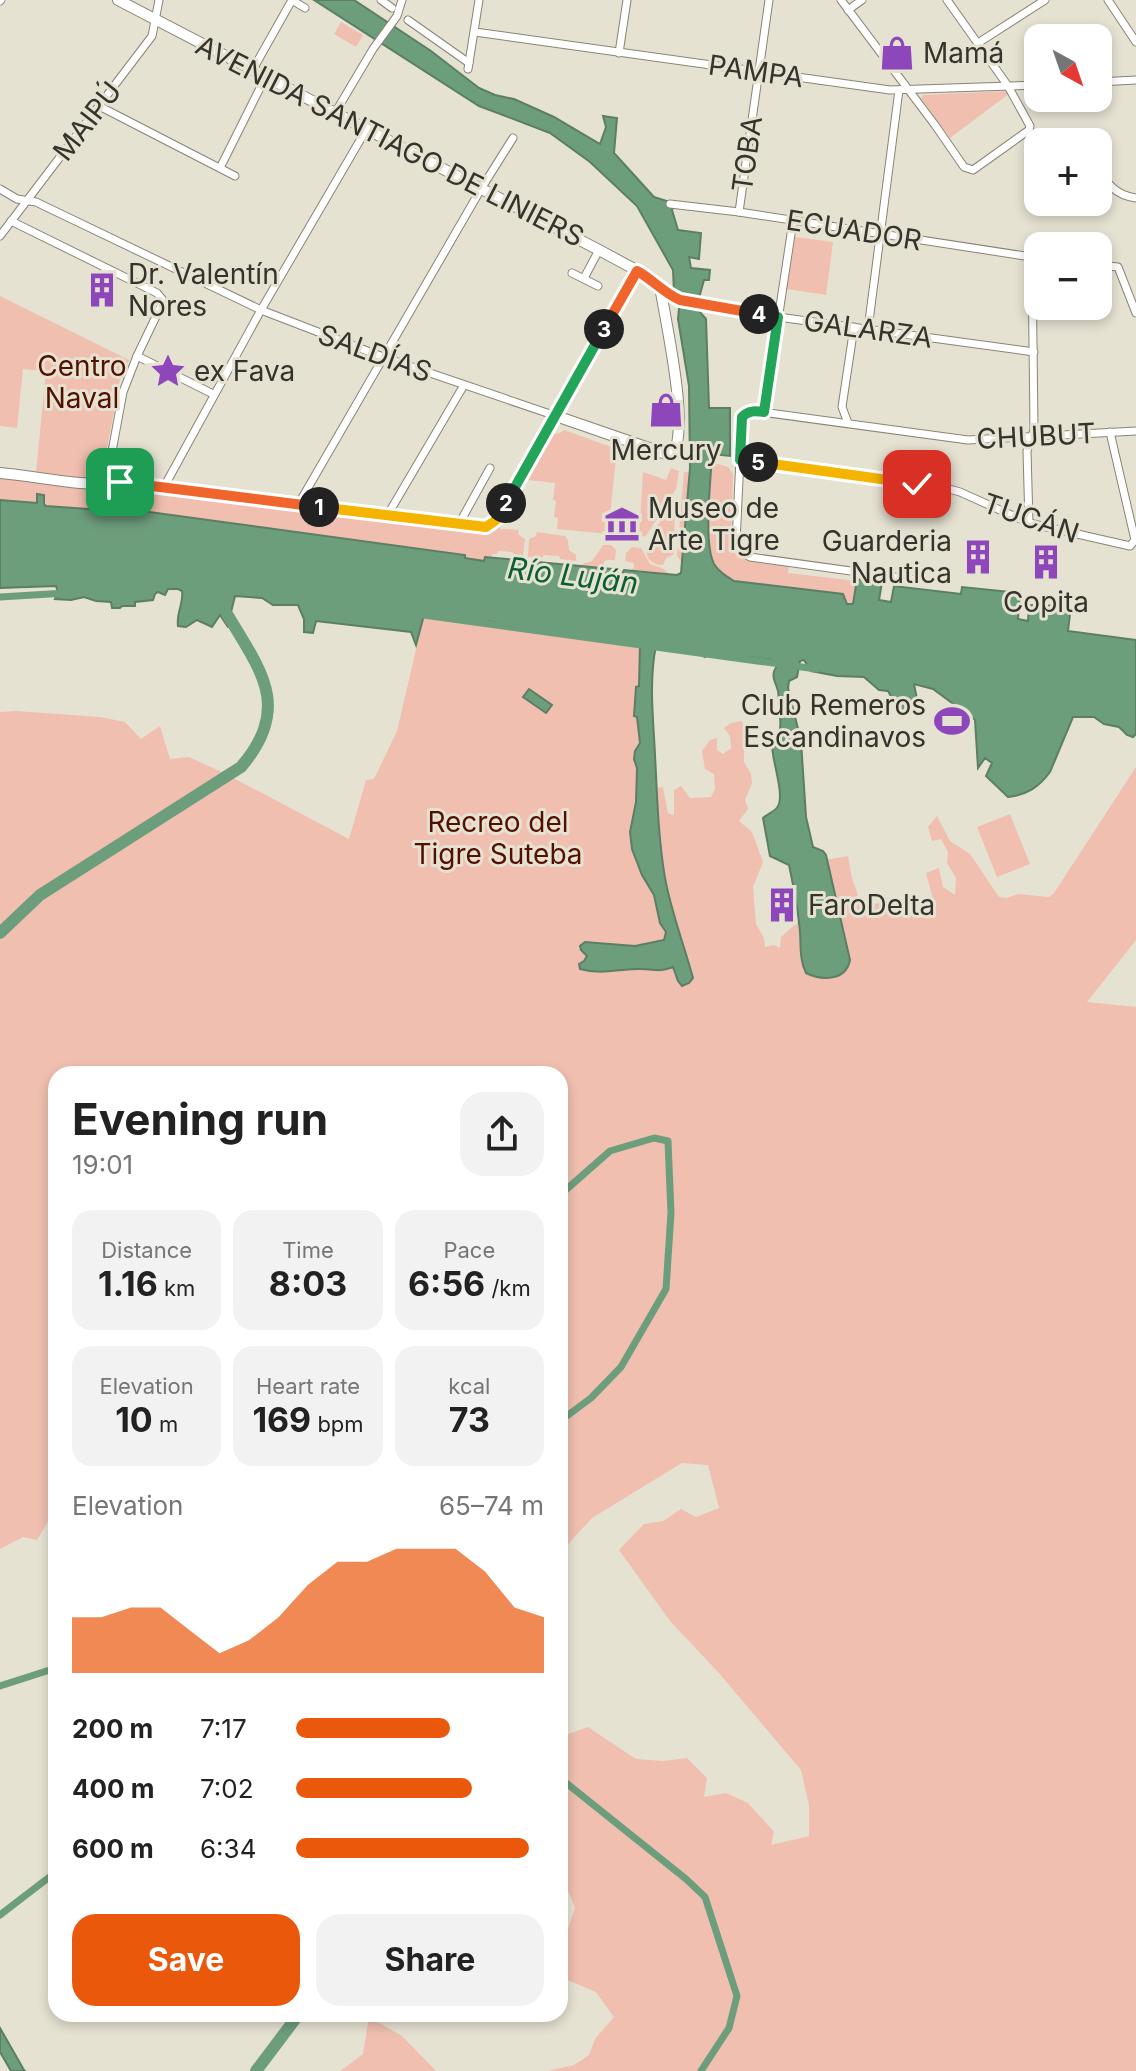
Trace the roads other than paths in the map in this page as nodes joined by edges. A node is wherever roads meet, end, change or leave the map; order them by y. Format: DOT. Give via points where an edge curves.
graph roads {
  1 [pos="118,0"];
  2 [pos="159,0"];
  3 [pos="381,0"];
  4 [pos="402,0"];
  5 [pos="479,0"];
  6 [pos="627,0"];
  7 [pos="769,0"];
  8 [pos="841,0"];
  9 [pos="862,0"];
  10 [pos="947,0"];
  11 [pos="1045,0"];
  12 [pos="1108,0"];
  13 [pos="305,8"];
  14 [pos="848,10"];
  15 [pos="394,12"];
  16 [pos="155,19"];
  17 [pos="408,20"];
  18 [pos="475,32"];
  19 [pos="1136,42"];
  20 [pos="978,43"];
  21 [pos="619,53"];
  22 [pos="252,71"];
  23 [pos="758,71"];
  24 [pos="265,78"];
  25 [pos="1136,80"];
  26 [pos="1112,81"];
  27 [pos="1024,85"];
  28 [pos="1008,86"];
  29 [pos="909,89"];
  30 [pos="899,90"];
  31 [pos="99,106"];
  32 [pos="335,113"];
  33 [pos="366,130"];
  34 [pos="513,138"];
  35 [pos="220,168"];
  36 [pos="235,176"];
  37 [pos="0,189"];
  38 [pos="481,189"];
  39 [pos="1112,189"];
  40 [pos="1136,198"];
  41 [pos="26,200"];
  42 [pos="670,204"];
  43 [pos="739,212"];
  44 [pos="11,221"];
  45 [pos="793,221"];
  46 [pos="880,234"];
  47 [pos="0,236"];
  48 [pos="599,250"];
  49 [pos="1024,256"];
  50 [pos="1112,266"];
  51 [pos="637,271"];
  52 [pos="572,273"];
  53 [pos="584,278"];
  54 [pos="598,286"];
  55 [pos="660,286"];
  56 [pos="680,300"];
  57 [pos="261,310"];
  58 [pos="1136,313"];
  59 [pos="778,317"];
  60 [pos="665,319"];
  61 [pos="1034,320"];
  62 [pos="854,327"];
  63 [pos="868,329"];
  64 [pos="1034,352"];
  65 [pos="137,356"];
  66 [pos="383,357"];
  67 [pos="464,385"];
  68 [pos="213,394"];
  69 [pos="764,412"];
  70 [pos="556,416"];
  71 [pos="848,423"];
  72 [pos="1136,431"];
  73 [pos="1110,432"];
  74 [pos="1032,437"];
  75 [pos="740,460"];
  76 [pos="490,468"];
  77 [pos="0,473"];
  78 [pos="106,484"];
  79 [pos="164,487"];
  80 [pos="298,505"];
  81 [pos="387,516"];
  82 [pos="1029,523"];
  83 [pos="459,524"];
  84 [pos="916,580"];
  1 -- 16 [label="street, AVENIDA SANTIAGO DE LINIERS"];
  2 -- 16 [label="street, MAIPÚ"];
  3 -- 15 [label="street"];
  4 -- 15 [label="street"];
  5 -- 18 [label="street"];
  6 -- 21 [label="street"];
  7 -- 23 [label="street, TOBA"];
  8 -- 14 [label="street"];
  9 -- 14 [label="street"];
  10 -- 20 [label="street"];
  11 -- 20 [label="street"];
  12 -- 19 [label="street"];
  13 -- 22 [label="street" via="292,0"];
  14 -- 29 [label="street"];
  15 -- 32 [label="street"];
  16 -- 22 [label="street, AVENIDA SANTIAGO DE LINIERS"];
  16 -- 31 [label="street, MAIPÚ" via="152,36"];
  17 -- 18 [label="street" via="468,66"];
  18 -- 21 [label="street, PAMPA"];
  20 -- 28 [label="street"];
  21 -- 23 [label="street, PAMPA"];
  22 -- 24 [label="street, AVENIDA SANTIAGO DE LINIERS"];
  23 -- 30 [label="street, PAMPA"];
  23 -- 43 [label="street, TOBA"];
  24 -- 32 [label="street, AVENIDA SANTIAGO DE LINIERS"];
  24 -- 35 [label="street"];
  25 -- 26 [label="street"];
  27 -- 28 [label="street, PAMPA"];
  28 -- 29 [label="street, PAMPA"];
  28 -- 29 [label="street" via="1029,130 973,170 964,167"];
  29 -- 30 [label="street, PAMPA"];
  30 -- 46 [label="street"];
  31 -- 35 [label="street"];
  31 -- 41 [label="street, MAIPÚ"];
  32 -- 33 [label="street, AVENIDA SANTIAGO DE LINIERS"];
  33 -- 38 [label="street, AVENIDA SANTIAGO DE LINIERS"];
  33 -- 57 [label="street"];
  34 -- 38 [label="street"];
  35 -- 36 [label="street"];
  37 -- 41 [label="street, SALDÍAS"];
  38 -- 48 [label="street, AVENIDA SANTIAGO DE LINIERS"];
  38 -- 66 [label="street"];
  39 -- 40 [label="street"];
  41 -- 44 [label="street, MAIPÚ"];
  41 -- 57 [label="street, SALDÍAS"];
  42 -- 43 [label="street, ECUADOR"];
  43 -- 45 [label="street, ECUADOR"];
  44 -- 47 [label="street, MAIPÚ"];
  44 -- 65 [label="street" via="157,293 161,306"];
  45 -- 46 [label="street, ECUADOR"];
  45 -- 59 [label="street"];
  46 -- 49 [label="street, ECUADOR"];
  46 -- 63 [label="street"];
  48 -- 51 [label="street, AVENIDA SANTIAGO DE LINIERS"];
  48 -- 53 [label="street"];
  50 -- 58 [label="street" via="1118,267"];
  51 -- 55 [label="street, AVENIDA SANTIAGO DE LINIERS"];
  51 -- 70 [label="street"];
  52 -- 53 [label="street"];
  53 -- 54 [label="street"];
  55 -- 56 [label="street, AVENIDA SANTIAGO DE LINIERS"];
  55 -- 60 [label="street"];
  56 -- 59 [label="street, GALARZA"];
  56 -- 60 [label="street"];
  57 -- 66 [label="street, SALDÍAS"];
  57 -- 68 [label="street"];
  59 -- 62 [label="street, GALARZA"];
  59 -- 69 [label="street"];
  60 -- 70 [label="street, SALDÍAS" via="678,398 678,443 672,456"];
  61 -- 64 [label="street"];
  62 -- 63 [label="street, GALARZA"];
  62 -- 71 [label="street" via="842,407"];
  63 -- 64 [label="street, GALARZA"];
  64 -- 74 [label="street"];
  65 -- 68 [label="street"];
  65 -- 78 [label="street" via="119,405"];
  66 -- 67 [label="street, SALDÍAS"];
  66 -- 80 [label="street"];
  67 -- 70 [label="street, SALDÍAS"];
  67 -- 81 [label="street"];
  68 -- 79 [label="street"];
  69 -- 71 [label="street, CHUBUT"];
  69 -- 75 [label="street, CHUBUT" via="742,417"];
  70 -- 83 [label="street" via="493,523"];
  71 -- 74 [label="street, CHUBUT" via="952,439"];
  72 -- 73 [label="street, CHUBUT"];
  73 -- 74 [label="street, CHUBUT"];
  73 -- 82 [label="street, TUCÁN" via="1133,545"];
  74 -- 82 [label="street" via="1027,451"];
  75 -- 82 [label="street, TUCÁN" via="949,489"];
  75 -- 84 [label="street" via="740,551 750,557"];
  76 -- 83 [label="street"];
  77 -- 78 [label="street"];
  78 -- 79 [label="street"];
  79 -- 80 [label="street"];
  80 -- 81 [label="street"];
  81 -- 83 [label="street"];
}
